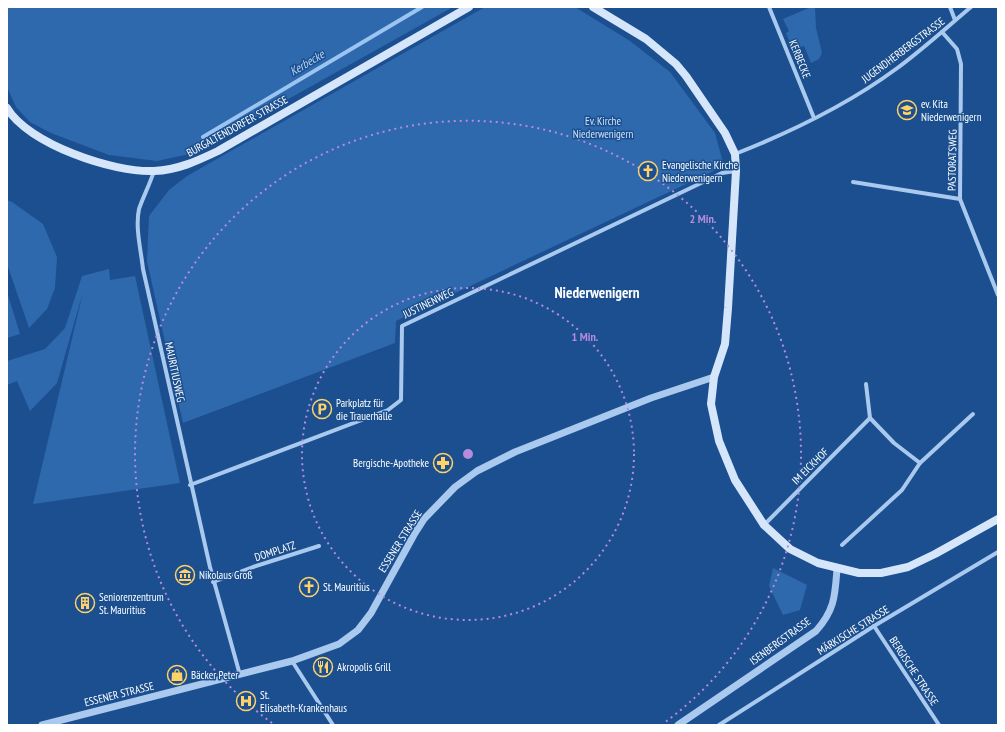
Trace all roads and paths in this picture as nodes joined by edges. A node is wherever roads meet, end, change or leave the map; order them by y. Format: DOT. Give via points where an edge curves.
graph roads {
  1 [pos="469,7"];
  2 [pos="593,7"];
  3 [pos="769,7"];
  4 [pos="950,7"];
  5 [pos="971,7"];
  6 [pos="955,20"];
  7 [pos="942,32"];
  8 [pos="7,108"];
  9 [pos="814,118"];
  10 [pos="735,154"];
  11 [pos="154,171"];
  12 [pos="736,171"];
  13 [pos="853,182"];
  14 [pos="960,199"];
  15 [pos="998,295"];
  16 [pos="714,377"];
  17 [pos="866,384"];
  18 [pos="974,414"];
  19 [pos="870,418"];
  20 [pos="920,463"];
  21 [pos="190,484"];
  22 [pos="998,519"];
  23 [pos="764,525"];
  24 [pos="842,545"];
  25 [pos="319,546"];
  26 [pos="998,552"];
  27 [pos="837,569"];
  28 [pos="213,582"];
  29 [pos="874,626"];
  30 [pos="292,661"];
  31 [pos="240,674"];
  32 [pos="42,725"];
  33 [pos="333,725"];
  34 [pos="678,725"];
  35 [pos="719,725"];
  36 [pos="939,725"];
  1 -- 11 [label="main road, BURGALTENDORFER STRASSE" via="212,154 175,169"];
  2 -- 10 [label="main road" via="646,39 676,64 725,133"];
  3 -- 9 [label="street, KERBECKE"];
  4 -- 6 [label="street"];
  5 -- 6 [label="street, JUGENDHERBERGSTRASSE"];
  6 -- 7 [label="street, JUGENDHERBERGSTRASSE"];
  7 -- 9 [label="street, JUGENDHERBERGSTRASSE" via="889,74 856,96"];
  7 -- 14 [label="street, PASTORATSWEG" via="957,49 961,64"];
  8 -- 11 [label="main road, BURGALTENDORFER STRASSE" via="23,126 53,145 122,168"];
  9 -- 10 [label="street, JUGENDHERBERGSTRASSE"];
  10 -- 12 [label="main road"];
  11 -- 21 [label="street, MAURITIUSWEG" via="139,209 139,237 143,269"];
  12 -- 16 [label="main road" via="725,344"];
  12 -- 21 [label="street, JUSTINENWEG" via="722,173 402,326 401,400 388,410"];
  13 -- 14 [label="street, PASTORATSWEG"];
  14 -- 15 [label="street, PASTORATSWEG"];
  16 -- 23 [label="main road" via="711,404 719,441 734,480"];
  16 -- 30 [label="street, ESSENER STRASSE" via="651,398 522,449 477,471 455,487 424,519 373,609 358,630 339,644"];
  17 -- 19 [label="street"];
  18 -- 20 [label="street"];
  19 -- 20 [label="street" via="894,443"];
  19 -- 23 [label="street, IM EICKHOF"];
  20 -- 24 [label="street" via="902,490"];
  21 -- 28 [label="street, MAURITIUSWEG"];
  22 -- 27 [label="main road" via="908,567 881,573"];
  23 -- 27 [label="main road" via="790,549"];
  25 -- 28 [label="street, DOMPLATZ"];
  26 -- 29 [label="street, MÄRKISCHE STRASSE"];
  27 -- 34 [label="street, ISENBERGSTRASSE" via="832,607 816,631"];
  28 -- 31 [label="street"];
  29 -- 35 [label="street, MÄRKISCHE STRASSE"];
  29 -- 36 [label="street, BERGISCHE STRASSE"];
  30 -- 31 [label="street, ESSENER STRASSE"];
  30 -- 33 [label="street"];
  31 -- 32 [label="street, ESSENER STRASSE"];
}
